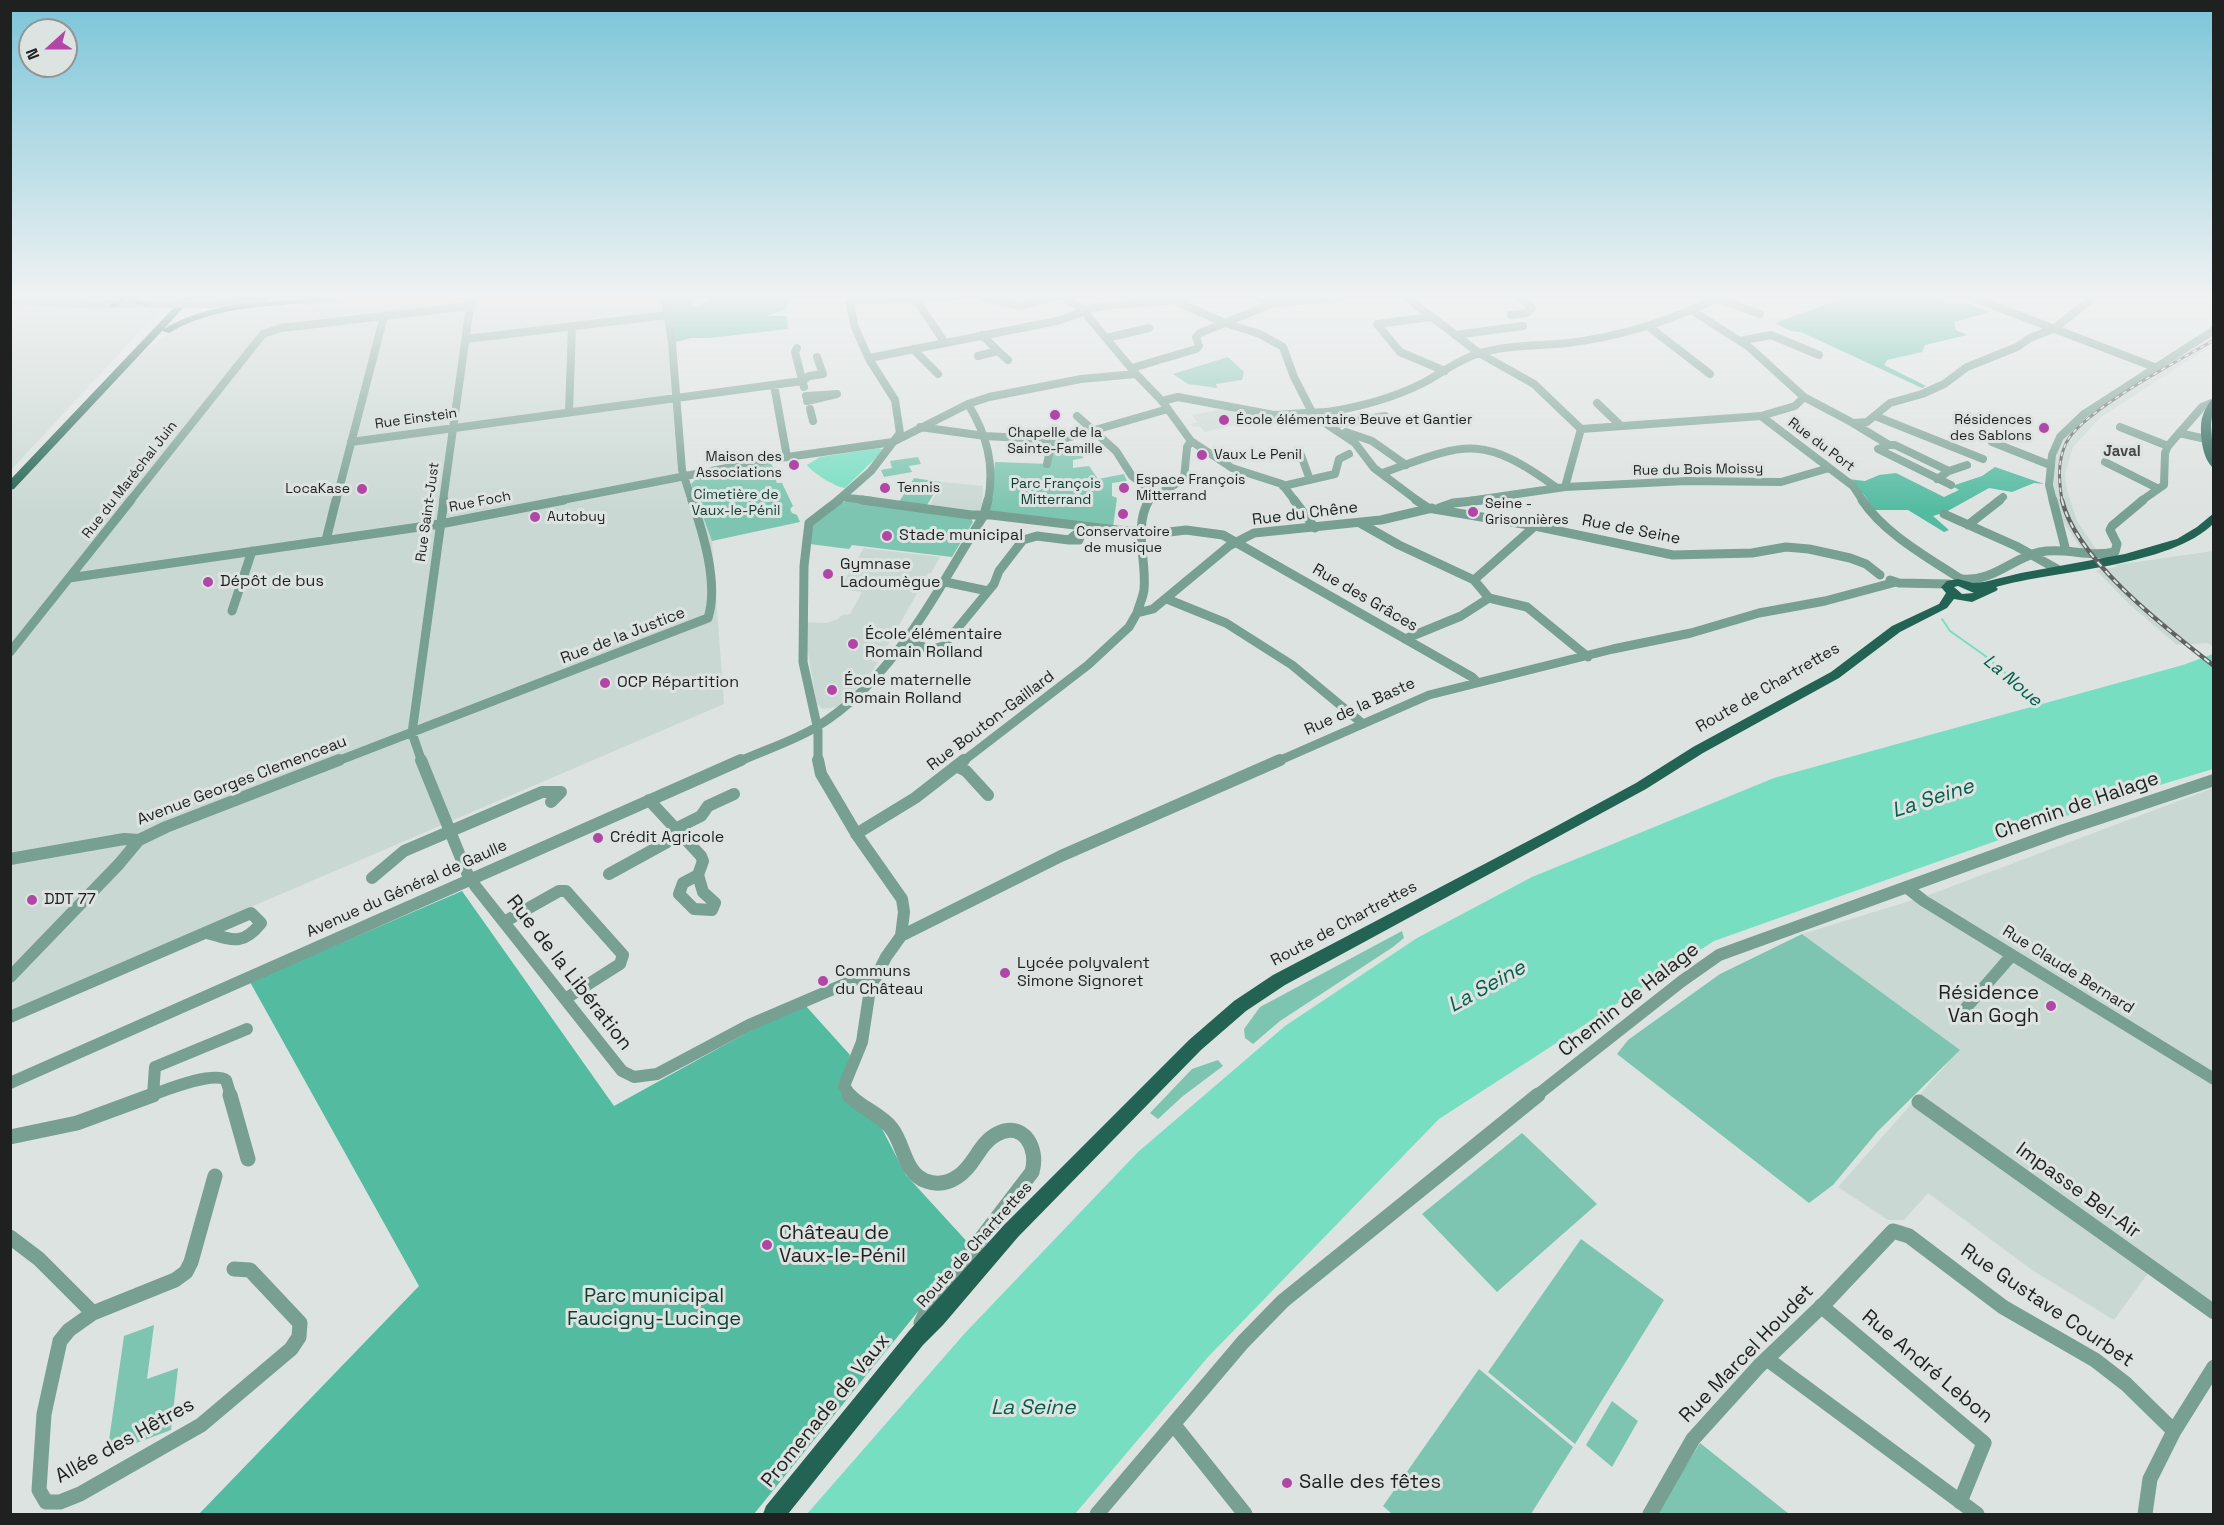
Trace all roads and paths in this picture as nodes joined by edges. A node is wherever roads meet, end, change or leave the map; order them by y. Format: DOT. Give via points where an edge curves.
graph roads {
  1 [pos="122,368"];
  2 [pos="236,368"];
  3 [pos="370,368"];
  4 [pos="462,368"];
  5 [pos="571,368"];
  6 [pos="674,368"];
  7 [pos="799,368"];
  8 [pos="821,368"];
  9 [pos="875,368"];
  10 [pos="932,368"];
  11 [pos="1132,368"];
  12 [pos="1142,368"];
  13 [pos="1291,368"];
  14 [pos="1438,368"];
  15 [pos="1450,368"];
  16 [pos="1506,368"];
  17 [pos="1771,368"];
  18 [pos="1965,368"];
  19 [pos="2157,368"];
  20 [pos="1134,371"];
  21 [pos="1445,371"];
  22 [pos="938,374"];
  23 [pos="802,381"];
  24 [pos="774,385"];
  25 [pos="1804,397"];
  26 [pos="676,398"];
  27 [pos="1162,401"];
  28 [pos="2214,402"];
  29 [pos="1597,403"];
  30 [pos="968,404"];
  31 [pos="1168,409"];
  32 [pos="569,412"];
  33 [pos="1310,413"];
  34 [pos="1077,416"];
  35 [pos="1385,416"];
  36 [pos="1761,416"];
  37 [pos="1875,416"];
  38 [pos="813,421"];
  39 [pos="1853,423"];
  40 [pos="1328,425"];
  41 [pos="1621,426"];
  42 [pos="919,427"];
  43 [pos="453,428"];
  44 [pos="2120,428"];
  45 [pos="1581,429"];
  46 [pos="2182,430"];
  47 [pos="1092,431"];
  48 [pos="985,436"];
  49 [pos="2206,436"];
  50 [pos="1365,438"];
  51 [pos="1052,440"];
  52 [pos="1191,441"];
  53 [pos="351,442"];
  54 [pos="893,442"];
  55 [pos="1992,442"];
  56 [pos="1355,443"];
  57 [pos="1889,445"];
  58 [pos="2168,446"];
  59 [pos="1348,454"];
  60 [pos="1301,455"];
  61 [pos="788,457"];
  62 [pos="1983,459"];
  63 [pos="2105,462"];
  64 [pos="1047,464"];
  65 [pos="1406,465"];
  66 [pos="1967,465"];
  67 [pos="2049,465"];
  68 [pos="2214,465"];
  69 [pos="1829,468"];
  70 [pos="1949,471"];
  71 [pos="1382,473"];
  72 [pos="684,477"];
  73 [pos="1937,479"];
  74 [pos="1310,480"];
  75 [pos="13,484"];
  76 [pos="1952,485"];
  77 [pos="1283,486"];
  78 [pos="1561,487"];
  79 [pos="2154,490"];
  80 [pos="1153,493"];
  81 [pos="842,497"];
  82 [pos="2003,497"];
  83 [pos="1435,509"];
  84 [pos="1944,514"];
  85 [pos="984,515"];
  86 [pos="2214,516"];
  87 [pos="1360,523"];
  88 [pos="440,524"];
  89 [pos="1968,525"];
  90 [pos="1535,526"];
  91 [pos="1315,528"];
  92 [pos="1141,531"];
  93 [pos="326,540"];
  94 [pos="1068,541"];
  95 [pos="1235,541"];
  96 [pos="252,551"];
  97 [pos="2066,551"];
  98 [pos="2036,556"];
  99 [pos="2057,569"];
  100 [pos="69,578"];
  101 [pos="1474,580"];
  102 [pos="945,582"];
  103 [pos="1896,582"];
  104 [pos="1953,585"];
  105 [pos="1973,588"];
  106 [pos="988,591"];
  107 [pos="1489,598"];
  108 [pos="1167,599"];
  109 [pos="232,610"];
  110 [pos="1135,616"];
  111 [pos="907,639"];
  112 [pos="1405,639"];
  113 [pos="10,652"];
  114 [pos="1588,657"];
  115 [pos="1478,682"];
  116 [pos="1363,724"];
  117 [pos="817,726"];
  118 [pos="412,733"];
  119 [pos="956,766"];
  120 [pos="2214,780"];
  121 [pos="734,795"];
  122 [pos="988,795"];
  123 [pos="649,801"];
  124 [pos="551,802"];
  125 [pos="450,831"];
  126 [pos="678,832"];
  127 [pos="856,834"];
  128 [pos="139,840"];
  129 [pos="10,859"];
  130 [pos="609,874"];
  131 [pos="698,875"];
  132 [pos="372,878"];
  133 [pos="471,879"];
  134 [pos="1906,887"];
  135 [pos="504,922"];
  136 [pos="207,933"];
  137 [pos="901,936"];
  138 [pos="2012,955"];
  139 [pos="874,976"];
  140 [pos="10,977"];
  141 [pos="565,999"];
  142 [pos="1965,1009"];
  143 [pos="10,1017"];
  144 [pos="247,1029"];
  145 [pos="2214,1079"];
  146 [pos="10,1083"];
  147 [pos="153,1095"];
  148 [pos="1919,1102"];
  149 [pos="10,1137"];
  150 [pos="248,1159"];
  151 [pos="215,1176"];
  152 [pos="1888,1234"];
  153 [pos="10,1237"];
  154 [pos="234,1269"];
  155 [pos="1821,1306"];
  156 [pos="93,1312"];
  157 [pos="2214,1312"];
  158 [pos="916,1338"];
  159 [pos="1767,1359"];
  160 [pos="2214,1367"];
  161 [pos="1174,1425"];
  162 [pos="2175,1431"];
  163 [pos="1960,1502"];
  164 [pos="774,1515"];
  165 [pos="1097,1515"];
  166 [pos="1245,1515"];
  167 [pos="1650,1515"];
  168 [pos="1977,1515"];
  169 [pos="2145,1515"];
  1 -- 75 [label="main road"];
  2 -- 100 [label="street, Rue du Maréchal Juin"];
  3 -- 53 [label="street"];
  4 -- 43 [label="street, Rue Saint-Just"];
  5 -- 32 [label="street"];
  6 -- 26 [label="street"];
  7 -- 23 [label="street"];
  8 -- 23 [label="street, Rue Einstein" via="823,374"];
  9 -- 54 [label="street" via="895,400 900,433"];
  10 -- 22 [label="street"];
  11 -- 20 [label="street"];
  12 -- 20 [label="street"];
  13 -- 33 [label="street"];
  14 -- 21 [label="street"];
  15 -- 21 [label="street"];
  16 -- 45 [label="street" via="1534,384"];
  17 -- 25 [label="street, Rue du Port"];
  18 -- 37 [label="street" via="1944,384 1890,403"];
  19 -- 67 [label="street" via="2084,414 2060,437"];
  20 -- 27 [label="street"];
  20 -- 30 [label="street" via="995,395"];
  21 -- 33 [label="street, bridge" via="1355,407"];
  23 -- 24 [label="street, Rue Einstein"];
  23 -- 38 [label="street"];
  24 -- 26 [label="street, Rue Einstein"];
  24 -- 61 [label="street"];
  25 -- 36 [label="street, Rue du Port" via="1795,405"];
  25 -- 39 [label="street"];
  26 -- 32 [label="street, Rue Einstein"];
  26 -- 72 [label="street"];
  27 -- 31 [label="street"];
  27 -- 33 [label="street" via="1178,397 1274,415"];
  28 -- 46 [label="street" via="2202,407"];
  28 -- 49 [label="main road" via="2209,409"];
  29 -- 41 [label="street"];
  30 -- 42 [label="street"];
  30 -- 48 [label="street"];
  31 -- 47 [label="street"];
  31 -- 52 [label="street"];
  32 -- 43 [label="street, Rue Einstein"];
  33 -- 40 [label="street"];
  34 -- 47 [label="street"];
  35 -- 40 [label="street"];
  36 -- 41 [label="street"];
  36 -- 69 [label="street, Rue du Port"];
  37 -- 39 [label="street"];
  37 -- 62 [label="street"];
  39 -- 57 [label="street"];
  40 -- 50 [label="street"];
  40 -- 56 [label="street"];
  41 -- 45 [label="street"];
  42 -- 48 [label="street"];
  42 -- 54 [label="street"];
  43 -- 53 [label="street, Rue Einstein"];
  43 -- 88 [label="street, Rue Saint-Just"];
  44 -- 58 [label="street"];
  45 -- 78 [label="street"];
  46 -- 49 [label="street"];
  46 -- 58 [label="street"];
  47 -- 51 [label="street"];
  47 -- 80 [label="street" via="1116,450 1132,477"];
  48 -- 51 [label="street"];
  48 -- 85 [label="street" via="991,458"];
  49 -- 68 [label="main road"];
  50 -- 56 [label="street"];
  50 -- 65 [label="street"];
  51 -- 64 [label="street"];
  52 -- 77 [label="street" via="1232,468"];
  52 -- 80 [label="street" via="1184,480"];
  53 -- 93 [label="street"];
  54 -- 61 [label="street, Rue Foch"];
  54 -- 81 [label="street" via="878,464"];
  55 -- 67 [label="street"];
  56 -- 71 [label="street"];
  57 -- 70 [label="street"];
  57 -- 73 [label="street" via="1878,449"];
  58 -- 79 [label="street" via="2165,484"];
  59 -- 74 [label="street" via="1339,459 1335,474"];
  60 -- 74 [label="street"];
  61 -- 72 [label="street, Rue Foch"];
  63 -- 79 [label="street"];
  65 -- 71 [label="street"];
  65 -- 78 [label="street" via="1462,448 1483,448"];
  66 -- 70 [label="street"];
  67 -- 97 [label="street" via="2049,491"];
  69 -- 78 [label="street, Rue du Bois Moissy" via="1781,482 1686,481"];
  69 -- 104 [label="street, Rue du Port" via="1852,486 1871,513"];
  70 -- 73 [label="street"];
  71 -- 83 [label="street" via="1404,492"];
  72 -- 88 [label="street, Rue Foch"];
  72 -- 118 [label="street, Rue de la Justice" via="705,540 712,606 708,618"];
  73 -- 76 [label="street"];
  74 -- 77 [label="street"];
  77 -- 91 [label="street"];
  78 -- 83 [label="street, Rue du Bois Moissy"];
  79 -- 97 [label="street" via="2112,526 2115,552"];
  80 -- 92 [label="street" via="1144,509"];
  81 -- 85 [label="street, Rue des Grâces"];
  81 -- 117 [label="street" via="808,523 803,662"];
  82 -- 89 [label="street"];
  83 -- 87 [label="street, Rue du Chêne"];
  83 -- 90 [label="street, Rue de Seine"];
  84 -- 89 [label="street"];
  85 -- 92 [label="street, Rue des Grâces"];
  85 -- 102 [label="street, Avenue du Général de Gaulle"];
  86 -- 99 [label="main road" via="2207,526 2187,539 2145,553"];
  87 -- 91 [label="street, Rue du Chêne"];
  87 -- 101 [label="street"];
  88 -- 93 [label="street, Rue Foch"];
  88 -- 118 [label="street, Rue Saint-Just"];
  89 -- 98 [label="street"];
  90 -- 101 [label="street"];
  90 -- 103 [label="street, Rue de Seine" via="1667,554 1734,554 1788,547 1840,555"];
  91 -- 95 [label="street, Rue du Chêne" via="1262,531"];
  92 -- 95 [label="street, Rue des Grâces" via="1216,533"];
  92 -- 110 [label="street" via="1144,591"];
  93 -- 96 [label="street, Rue Foch"];
  94 -- 106 [label="street" via="1025,539 995,575"];
  95 -- 108 [label="street, Rue du Chêne"];
  95 -- 112 [label="street, Rue des Grâces"];
  96 -- 100 [label="street, Rue Foch"];
  96 -- 109 [label="street"];
  97 -- 98 [label="street"];
  98 -- 99 [label="street"];
  98 -- 104 [label="street" via="1977,580"];
  99 -- 105 [label="main road" via="2017,582"];
  100 -- 113 [label="street, Rue du Maréchal Juin"];
  101 -- 107 [label="street"];
  102 -- 106 [label="street"];
  102 -- 111 [label="street, Avenue du Général de Gaulle"];
  103 -- 104 [label="street"];
  103 -- 114 [label="street, Rue de la Baste"];
  104 -- 105 [label="main road"];
  104 -- 105 [label="main road" via="1976,599"];
  104 -- 158 [label="main road, Route de Chartrettes" via="1946,611 1871,649 1835,675 1641,786 1251,997 1195,1045 1050,1191"];
  106 -- 111 [label="street" via="943,646 930,650"];
  107 -- 112 [label="street" via="1461,616"];
  107 -- 114 [label="street" via="1527,608"];
  108 -- 110 [label="street"];
  108 -- 116 [label="street" via="1226,623 1292,665"];
  110 -- 119 [label="street, Rue Bouton-Gaillard" via="1088,665"];
  111 -- 117 [label="street, Avenue du Général de Gaulle" via="861,694"];
  112 -- 115 [label="street, Rue des Grâces"];
  114 -- 115 [label="street, Rue de la Baste"];
  115 -- 116 [label="street, Rue de la Baste" via="1429,695"];
  116 -- 137 [label="street, Rue de la Baste" via="1061,856"];
  117 -- 123 [label="street, Avenue du Général de Gaulle"];
  117 -- 127 [label="street" via="821,774"];
  118 -- 125 [label="street, Rue de la Libération"];
  118 -- 128 [label="street, Avenue Georges Clemenceau"];
  119 -- 122 [label="street" via="966,771"];
  119 -- 127 [label="street, Rue Bouton-Gaillard" via="915,798"];
  120 -- 134 [label="street, Chemin de Halage"];
  121 -- 126 [label="street" via="708,806"];
  123 -- 126 [label="street"];
  123 -- 133 [label="street, Avenue du Général de Gaulle"];
  124 -- 125 [label="street" via="561,792 542,792"];
  125 -- 132 [label="street" via="404,851"];
  125 -- 133 [label="street, Rue de la Libération"];
  126 -- 130 [label="street"];
  126 -- 131 [label="street" via="701,855"];
  127 -- 137 [label="street" via="902,899"];
  128 -- 129 [label="street, Avenue Georges Clemenceau" via="124,839"];
  128 -- 140 [label="street"];
  133 -- 135 [label="street, Rue de la Libération"];
  133 -- 146 [label="street, Avenue du Général de Gaulle"];
  134 -- 138 [label="street, Rue Claude Bernard"];
  134 -- 161 [label="street, Chemin de Halage" via="1742,945 1712,960 1292,1293 1243,1342"];
  135 -- 141 [label="street, Rue de la Libération"];
  135 -- 141 [label="street" via="559,891 566,891 623,955 620,964"];
  136 -- 143 [label="street"];
  137 -- 139 [label="street"];
  138 -- 142 [label="street"];
  138 -- 145 [label="street, Rue Claude Bernard"];
  139 -- 141 [label="street, Rue de la Libération" via="866,975 821,994 749,1025 657,1074 639,1077 622,1071"];
  139 -- 158 [label="street" via="862,1042 844,1086 852,1100 892,1128 913,1171 928,1182 954,1180 966,1171 989,1139 1004,1132 1023,1135 1035,1155 1032,1172 928,1308"];
  144 -- 147 [label="street" via="155,1067"];
  147 -- 149 [label="street" via="77,1123"];
  147 -- 150 [label="street" via="209,1077 226,1080"];
  148 -- 157 [label="street, Impasse Bel-Air"];
  151 -- 156 [label="street" via="186,1272 175,1280"];
  152 -- 155 [label="street, Rue Marcel Houdet"];
  152 -- 162 [label="street, Rue Gustave Courbet" via="1902,1232 2003,1307 2095,1360"];
  153 -- 156 [label="street" via="39,1259"];
  154 -- 156 [label="street, Allée des Hêtres" via="250,1270 300,1323 299,1337 291,1349 201,1425 80,1494 60,1502 46,1502 39,1490 44,1414 60,1341"];
  155 -- 159 [label="street, Rue Marcel Houdet"];
  155 -- 163 [label="street, Rue André Lebon" via="1984,1443"];
  158 -- 164 [label="main road, Promenade de Vaux"];
  159 -- 163 [label="street"];
  159 -- 167 [label="street, Rue Marcel Houdet" via="1693,1438"];
  160 -- 162 [label="street"];
  161 -- 165 [label="street, Chemin de Halage"];
  161 -- 166 [label="street"];
  162 -- 169 [label="street" via="2150,1479"];
  163 -- 168 [label="street"];
}
